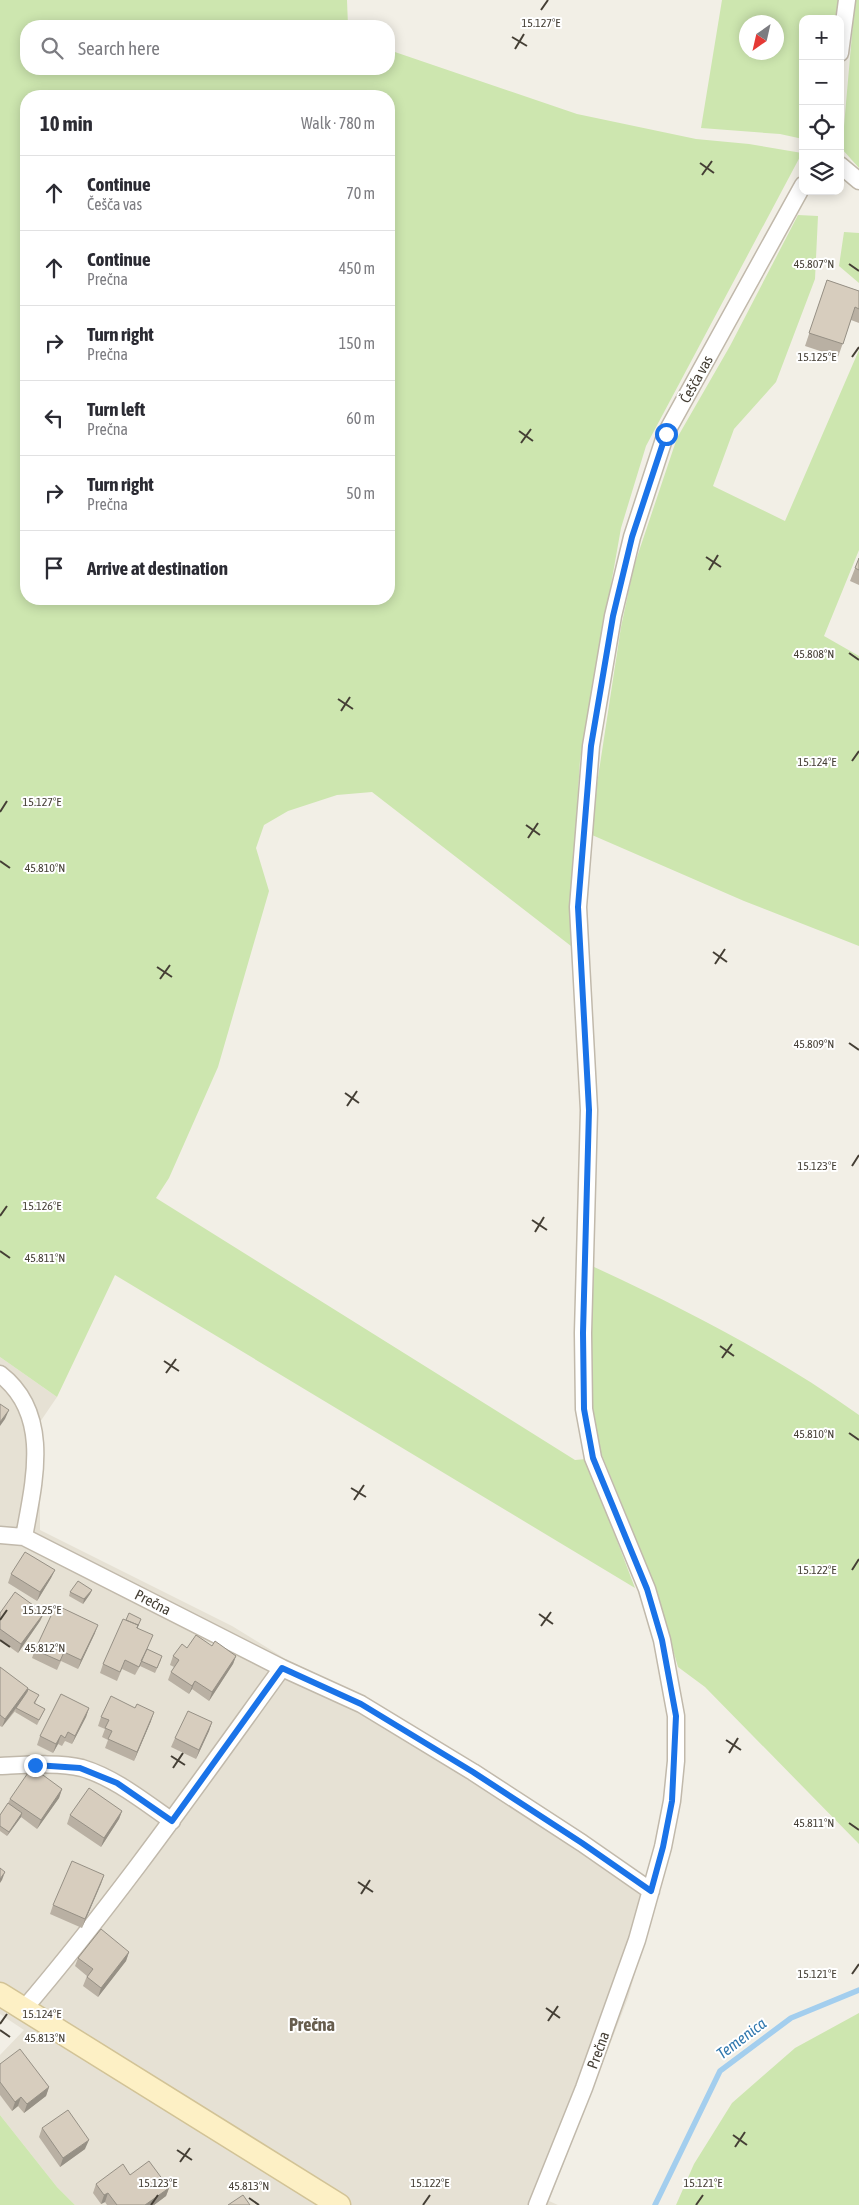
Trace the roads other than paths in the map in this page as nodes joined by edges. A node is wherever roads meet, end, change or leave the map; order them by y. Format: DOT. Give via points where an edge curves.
graph roads {
  1 [pos="847,0"];
  2 [pos="844,23"];
  3 [pos="844,168"];
  4 [pos="859,181"];
  5 [pos="799,191"];
  6 [pos="613,616"];
  7 [pos="0,1374"];
  8 [pos="0,1535"];
  9 [pos="24,1537"];
  10 [pos="282,1668"];
  11 [pos="0,1766"];
  12 [pos="172,1821"];
  13 [pos="651,1891"];
  14 [pos="0,1994"];
  15 [pos="23,2010"];
  16 [pos="339,2205"];
  17 [pos="537,2205"];
  1 -- 2 [label="street"];
  3 -- 4 [label="street"];
  5 -- 6 [label="street, Češča vas" via="666,434 632,537"];
  6 -- 13 [label="street, Prečna" via="591,746 578,907 589,1110 584,1409 593,1458 647,1589 662,1640 676,1716 672,1801"];
  7 -- 9 [label="street" via="28,1408 36,1448"];
  8 -- 9 [label="street, Prečna"];
  9 -- 10 [label="street, Prečna"];
  10 -- 12 [label="street"];
  10 -- 13 [label="street, Prečna" via="361,1704 481,1777"];
  11 -- 12 [label="street" via="80,1768 117,1783"];
  12 -- 15 [label="street" via="92,1927"];
  13 -- 17 [label="street, Prečna" via="594,2060"];
  14 -- 15 [label="street"];
  15 -- 16 [label="street"];
}
